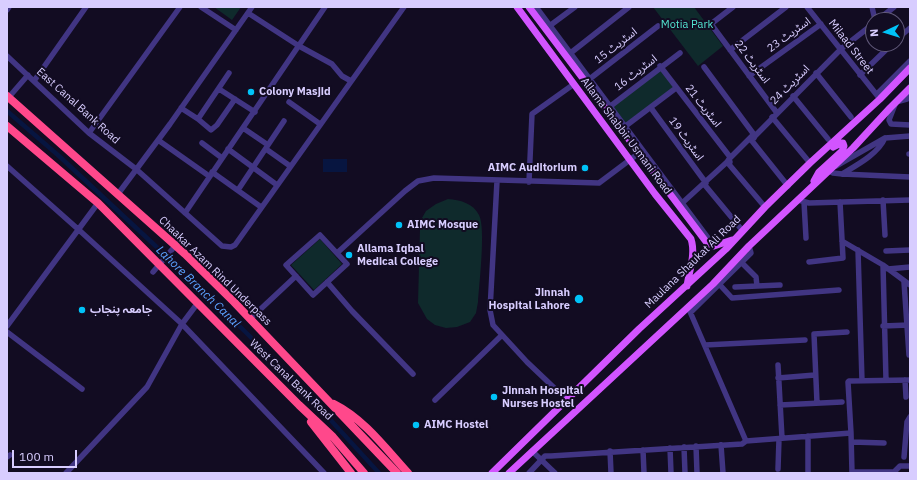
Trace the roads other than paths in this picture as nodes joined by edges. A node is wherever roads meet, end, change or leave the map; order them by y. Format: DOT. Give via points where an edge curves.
graph roads {
  1 [pos="9,7"];
  2 [pos="86,7"];
  3 [pos="180,7"];
  4 [pos="201,7"];
  5 [pos="252,7"];
  6 [pos="325,7"];
  7 [pos="404,7"];
  8 [pos="517,7"];
  9 [pos="529,7"];
  10 [pos="536,7"];
  11 [pos="575,7"];
  12 [pos="629,7"];
  13 [pos="732,7"];
  14 [pos="786,7"];
  15 [pos="807,7"];
  16 [pos="7,10"];
  17 [pos="248,13"];
  18 [pos="820,24"];
  19 [pos="658,26"];
  20 [pos="548,27"];
  21 [pos="236,30"];
  22 [pos="865,30"];
  23 [pos="299,46"];
  24 [pos="841,49"];
  25 [pos="730,50"];
  26 [pos="884,52"];
  27 [pos="680,53"];
  28 [pos="568,55"];
  29 [pos="7,56"];
  30 [pos="910,62"];
  31 [pos="660,66"];
  32 [pos="704,67"];
  33 [pos="910,68"];
  34 [pos="229,73"];
  35 [pos="816,73"];
  36 [pos="28,75"];
  37 [pos="860,75"];
  38 [pos="749,76"];
  39 [pos="34,80"];
  40 [pos="588,80"];
  41 [pos="351,81"];
  42 [pos="574,84"];
  43 [pos="676,88"];
  44 [pos="910,88"];
  45 [pos="218,89"];
  46 [pos="793,96"];
  47 [pos="910,96"];
  48 [pos="8,97"];
  49 [pos="878,97"];
  50 [pos="235,99"];
  51 [pos="289,102"];
  52 [pos="896,102"];
  53 [pos="608,107"];
  54 [pos="181,108"];
  55 [pos="651,108"];
  56 [pos="254,112"];
  57 [pos="774,115"];
  58 [pos="851,117"];
  59 [pos="198,119"];
  60 [pos="284,121"];
  61 [pos="320,124"];
  62 [pos="910,125"];
  63 [pos="7,126"];
  64 [pos="243,128"];
  65 [pos="623,128"];
  66 [pos="89,133"];
  67 [pos="755,136"];
  68 [pos="910,136"];
  69 [pos="885,138"];
  70 [pos="158,140"];
  71 [pos="828,140"];
  72 [pos="752,142"];
  73 [pos="202,143"];
  74 [pos="267,147"];
  75 [pos="228,149"];
  76 [pos="639,153"];
  77 [pos="222,158"];
  78 [pos="630,160"];
  79 [pos="729,160"];
  80 [pos="812,161"];
  81 [pos="7,166"];
  82 [pos="254,166"];
  83 [pos="290,166"];
  84 [pos="136,169"];
  85 [pos="831,169"];
  86 [pos="210,174"];
  87 [pos="842,174"];
  88 [pos="910,177"];
  89 [pos="497,181"];
  90 [pos="529,182"];
  91 [pos="705,183"];
  92 [pos="277,185"];
  93 [pos="788,186"];
  94 [pos="810,188"];
  95 [pos="238,190"];
  96 [pos="118,194"];
  97 [pos="883,200"];
  98 [pos="910,200"];
  99 [pos="801,201"];
  100 [pos="840,202"];
  101 [pos="98,203"];
  102 [pos="681,205"];
  103 [pos="261,207"];
  104 [pos="765,207"];
  105 [pos="185,213"];
  106 [pos="79,230"];
  107 [pos="742,230"];
  108 [pos="885,235"];
  109 [pos="806,238"];
  110 [pos="181,239"];
  111 [pos="734,240"];
  112 [pos="842,241"];
  113 [pos="749,246"];
  114 [pos="858,250"];
  115 [pos="910,250"];
  116 [pos="886,251"];
  117 [pos="337,253"];
  118 [pos="809,262"];
  119 [pos="742,263"];
  120 [pos="885,267"];
  121 [pos="910,268"];
  122 [pos="153,272"];
  123 [pos="296,276"];
  124 [pos="327,282"];
  125 [pos="904,282"];
  126 [pos="720,285"];
  127 [pos="780,285"];
  128 [pos="910,285"];
  129 [pos="687,286"];
  130 [pos="757,286"];
  131 [pos="734,287"];
  132 [pos="839,290"];
  133 [pos="197,304"];
  134 [pos="690,310"];
  135 [pos="250,319"];
  136 [pos="182,324"];
  137 [pos="908,325"];
  138 [pos="7,326"];
  139 [pos="883,326"];
  140 [pos="7,332"];
  141 [pos="847,332"];
  142 [pos="502,335"];
  143 [pos="804,340"];
  144 [pos="705,345"];
  145 [pos="909,355"];
  146 [pos="778,366"];
  147 [pos="413,374"];
  148 [pos="815,375"];
  149 [pos="778,378"];
  150 [pos="886,380"];
  151 [pos="908,380"];
  152 [pos="862,381"];
  153 [pos="82,389"];
  154 [pos="906,397"];
  155 [pos="435,400"];
  156 [pos="567,400"];
  157 [pos="328,401"];
  158 [pos="842,402"];
  159 [pos="817,404"];
  160 [pos="299,405"];
  161 [pos="780,405"];
  162 [pos="576,410"];
  163 [pos="910,417"];
  164 [pos="851,433"];
  165 [pos="808,436"];
  166 [pos="780,438"];
  167 [pos="746,441"];
  168 [pos="852,442"];
  169 [pos="884,443"];
  170 [pos="721,445"];
  171 [pos="696,446"];
  172 [pos="684,447"];
  173 [pos="670,448"];
  174 [pos="643,450"];
  175 [pos="532,451"];
  176 [pos="610,451"];
  177 [pos="904,457"];
  178 [pos="542,460"];
  179 [pos="910,466"];
  180 [pos="778,469"];
  181 [pos="852,472"];
  182 [pos="66,473"];
  183 [pos="324,473"];
  184 [pos="351,473"];
  185 [pos="364,473"];
  186 [pos="397,473"];
  187 [pos="408,473"];
  188 [pos="492,473"];
  189 [pos="509,473"];
  190 [pos="529,473"];
  191 [pos="555,473"];
  192 [pos="611,473"];
  193 [pos="644,473"];
  194 [pos="671,473"];
  195 [pos="685,473"];
  196 [pos="697,473"];
  197 [pos="723,473"];
  198 [pos="808,473"];
  1 -- 16 [label="street"];
  2 -- 39 [label="street"];
  3 -- 66 [label="street"];
  4 -- 21 [label="street"];
  5 -- 17 [label="street"];
  6 -- 23 [label="street"];
  7 -- 41 [label="street"];
  8 -- 42 [label="main road, Allama Shabbir Usmani Road"];
  9 -- 20 [label="main road, Allama Shabbir Usmani Road"];
  10 -- 20 [label="street"];
  11 -- 20 [label="street"];
  12 -- 28 [label="street"];
  13 -- 25 [label="street, اسٹریٹ 22" via="711,24"];
  14 -- 25 [label="street"];
  15 -- 18 [label="street, Milaad Street"];
  17 -- 21 [label="street"];
  17 -- 23 [label="street"];
  18 -- 24 [label="street, Milaad Street"];
  18 -- 38 [label="street, اسٹریٹ 23"];
  19 -- 40 [label="street, اسٹریٹ 15"];
  20 -- 28 [label="main road, Allama Shabbir Usmani Road"];
  21 -- 54 [label="street"];
  22 -- 24 [label="street, اسٹریٹ 24"];
  23 -- 41 [label="street" via="332,64 342,76"];
  23 -- 56 [label="street"];
  24 -- 35 [label="street, اسٹریٹ 24"];
  24 -- 37 [label="street, Milaad Street"];
  25 -- 38 [label="street, اسٹریٹ 22"];
  26 -- 37 [label="street"];
  27 -- 31 [label="street, اسٹریٹ 16"];
  28 -- 40 [label="main road, Allama Shabbir Usmani Road"];
  29 -- 36 [label="street, East Canal Bank Road"];
  30 -- 49 [label="street"];
  31 -- 43 [label="street, اسٹریٹ 21"];
  31 -- 53 [label="street, اسٹریٹ 16"];
  32 -- 67 [label="street"];
  33 -- 49 [label="main road, Maulana Shaukat Ali Road"];
  34 -- 45 [label="street"];
  35 -- 46 [label="street, اسٹریٹ 24"];
  35 -- 58 [label="street"];
  36 -- 39 [label="street, East Canal Bank Road"];
  36 -- 48 [label="street"];
  37 -- 49 [label="street, Milaad Street"];
  38 -- 57 [label="street, اسٹریٹ 22"];
  39 -- 66 [label="street, East Canal Bank Road"];
  40 -- 53 [label="main road, Allama Shabbir Usmani Road"];
  41 -- 61 [label="street"];
  42 -- 78 [label="main road, Allama Shabbir Usmani Road"];
  42 -- 90 [label="street" via="532,114"];
  43 -- 55 [label="street"];
  43 -- 79 [label="street, اسٹریٹ 21"];
  44 -- 52 [label="main road"];
  45 -- 50 [label="street"];
  45 -- 59 [label="street"];
  46 -- 57 [label="street, اسٹریٹ 24"];
  46 -- 71 [label="street"];
  47 -- 52 [label="street"];
  48 -- 96 [label="highway, Chaakar Azam Rind Underpass"];
  49 -- 80 [label="main road, Maulana Shaukat Ali Road"];
  50 -- 56 [label="street"];
  50 -- 59 [label="street" via="217,126 211,130"];
  51 -- 61 [label="street"];
  52 -- 62 [label="street" via="890,122 896,126"];
  52 -- 85 [label="main road"];
  53 -- 65 [label="main road, Allama Shabbir Usmani Road"];
  54 -- 59 [label="street"];
  54 -- 70 [label="street"];
  55 -- 65 [label="street"];
  55 -- 91 [label="street, اسٹریٹ 19"];
  56 -- 64 [label="street"];
  57 -- 67 [label="street, اسٹریٹ 24"];
  57 -- 80 [label="street, اسٹریٹ 22"];
  60 -- 74 [label="street"];
  61 -- 83 [label="street"];
  63 -- 101 [label="highway, West Canal Bank Road"];
  64 -- 74 [label="street"];
  64 -- 75 [label="street"];
  65 -- 76 [label="main road, Allama Shabbir Usmani Road"];
  65 -- 102 [label="street"];
  66 -- 84 [label="street, East Canal Bank Road"];
  67 -- 72 [label="street, اسٹریٹ 24"];
  67 -- 79 [label="street, اسٹریٹ 24" via="752,136"];
  68 -- 69 [label="street"];
  69 -- 85 [label="street"];
  69 -- 87 [label="street" via="875,151"];
  70 -- 84 [label="street"];
  70 -- 86 [label="street"];
  72 -- 79 [label="street, اسٹریٹ 24" via="731,162"];
  72 -- 93 [label="street"];
  73 -- 77 [label="street"];
  74 -- 82 [label="street"];
  74 -- 83 [label="street"];
  75 -- 77 [label="street"];
  75 -- 82 [label="street"];
  76 -- 78 [label="street"];
  76 -- 102 [label="main road, Allama Shabbir Usmani Road"];
  77 -- 86 [label="street"];
  78 -- 90 [label="street" via="599,183"];
  78 -- 129 [label="main road, Allama Shabbir Usmani Road" via="691,239 693,246"];
  79 -- 91 [label="street, اسٹریٹ 24"];
  79 -- 104 [label="street, اسٹریٹ 21"];
  80 -- 93 [label="main road, Maulana Shaukat Ali Road"];
  80 -- 94 [label="main road" via="838,144 844,144 842,151 820,172"];
  81 -- 106 [label="street"];
  82 -- 92 [label="street"];
  82 -- 95 [label="street"];
  83 -- 92 [label="street"];
  84 -- 96 [label="street"];
  84 -- 105 [label="street, East Canal Bank Road"];
  85 -- 87 [label="street" via="833,173"];
  85 -- 94 [label="main road"];
  86 -- 95 [label="street"];
  86 -- 105 [label="street"];
  87 -- 88 [label="street"];
  89 -- 90 [label="street"];
  89 -- 117 [label="street" via="434,178 418,181"];
  89 -- 142 [label="street" via="490,310 493,325"];
  91 -- 102 [label="street, اسٹریٹ 24"];
  91 -- 107 [label="street, اسٹریٹ 19"];
  92 -- 103 [label="street"];
  93 -- 104 [label="main road, Maulana Shaukat Ali Road"];
  94 -- 99 [label="main road"];
  95 -- 103 [label="street"];
  96 -- 135 [label="highway, Chaakar Azam Rind Underpass" via="185,254"];
  97 -- 98 [label="street"];
  97 -- 100 [label="street"];
  97 -- 108 [label="street"];
  99 -- 100 [label="street"];
  99 -- 109 [label="street"];
  99 -- 113 [label="main road"];
  100 -- 112 [label="street"];
  101 -- 106 [label="street"];
  101 -- 133 [label="highway, West Canal Bank Road"];
  102 -- 111 [label="main road, Allama Shabbir Usmani Road" via="707,243 714,246"];
  103 -- 105 [label="street, East Canal Bank Road" via="232,247 222,246"];
  104 -- 107 [label="main road, Maulana Shaukat Ali Road"];
  106 -- 136 [label="street"];
  106 -- 138 [label="street"];
  107 -- 111 [label="main road, Maulana Shaukat Ali Road"];
  110 -- 122 [label="street"];
  111 -- 129 [label="main road, Maulana Shaukat Ali Road"];
  112 -- 114 [label="street"];
  112 -- 118 [label="street" via="843,258"];
  113 -- 119 [label="street" via="751,253"];
  113 -- 134 [label="main road"];
  114 -- 120 [label="street"];
  114 -- 152 [label="street"];
  115 -- 116 [label="street"];
  117 -- 123 [label="street" via="320,235 286,265"];
  117 -- 124 [label="street" via="347,264"];
  119 -- 126 [label="street"];
  119 -- 130 [label="street" via="756,277"];
  120 -- 121 [label="street"];
  120 -- 125 [label="street"];
  120 -- 139 [label="street"];
  123 -- 124 [label="street" via="313,295"];
  123 -- 135 [label="street"];
  124 -- 147 [label="street"];
  125 -- 128 [label="street"];
  125 -- 137 [label="street"];
  126 -- 132 [label="street" via="732,298"];
  126 -- 134 [label="street"];
  127 -- 130 [label="street"];
  129 -- 156 [label="main road, Maulana Shaukat Ali Road"];
  130 -- 131 [label="street"];
  133 -- 136 [label="street"];
  133 -- 160 [label="highway, West Canal Bank Road"];
  134 -- 144 [label="street"];
  134 -- 162 [label="main road"];
  135 -- 157 [label="highway, Chaakar Azam Rind Underpass"];
  136 -- 182 [label="street" via="148,387"];
  136 -- 183 [label="street"];
  137 -- 139 [label="street"];
  137 -- 145 [label="street"];
  139 -- 150 [label="street"];
  140 -- 153 [label="street"];
  141 -- 148 [label="street" via="814,334"];
  142 -- 155 [label="street"];
  142 -- 156 [label="street" via="526,362"];
  143 -- 144 [label="street"];
  144 -- 167 [label="street"];
  146 -- 149 [label="street"];
  148 -- 149 [label="street"];
  148 -- 159 [label="street"];
  149 -- 161 [label="street"];
  150 -- 151 [label="street"];
  150 -- 152 [label="street"];
  151 -- 154 [label="street"];
  152 -- 164 [label="street" via="849,381 847,384"];
  156 -- 162 [label="main road"];
  156 -- 188 [label="main road, Maulana Shaukat Ali Road"];
  157 -- 186 [label="highway, Chaakar Azam Rind Underpass"];
  157 -- 187 [label="highway" via="344,409 365,427"];
  158 -- 159 [label="street"];
  159 -- 161 [label="street"];
  160 -- 184 [label="highway"];
  160 -- 185 [label="highway, West Canal Bank Road" via="333,437"];
  161 -- 166 [label="street"];
  162 -- 175 [label="main road"];
  163 -- 177 [label="street" via="907,422"];
  164 -- 165 [label="street"];
  164 -- 168 [label="street"];
  165 -- 166 [label="street"];
  165 -- 198 [label="street"];
  166 -- 167 [label="street"];
  166 -- 180 [label="street"];
  167 -- 170 [label="street" via="742,444"];
  168 -- 169 [label="street"];
  168 -- 181 [label="street"];
  170 -- 171 [label="street"];
  170 -- 197 [label="street"];
  171 -- 172 [label="street"];
  171 -- 196 [label="street"];
  172 -- 173 [label="street"];
  172 -- 195 [label="street"];
  173 -- 174 [label="street"];
  173 -- 194 [label="street"];
  174 -- 176 [label="street"];
  174 -- 193 [label="street"];
  175 -- 178 [label="street"];
  175 -- 189 [label="main road"];
  176 -- 178 [label="street" via="545,456"];
  176 -- 192 [label="street"];
  178 -- 190 [label="street"];
  178 -- 191 [label="street"];
  179 -- 181 [label="street" via="900,466 894,472"];
}
